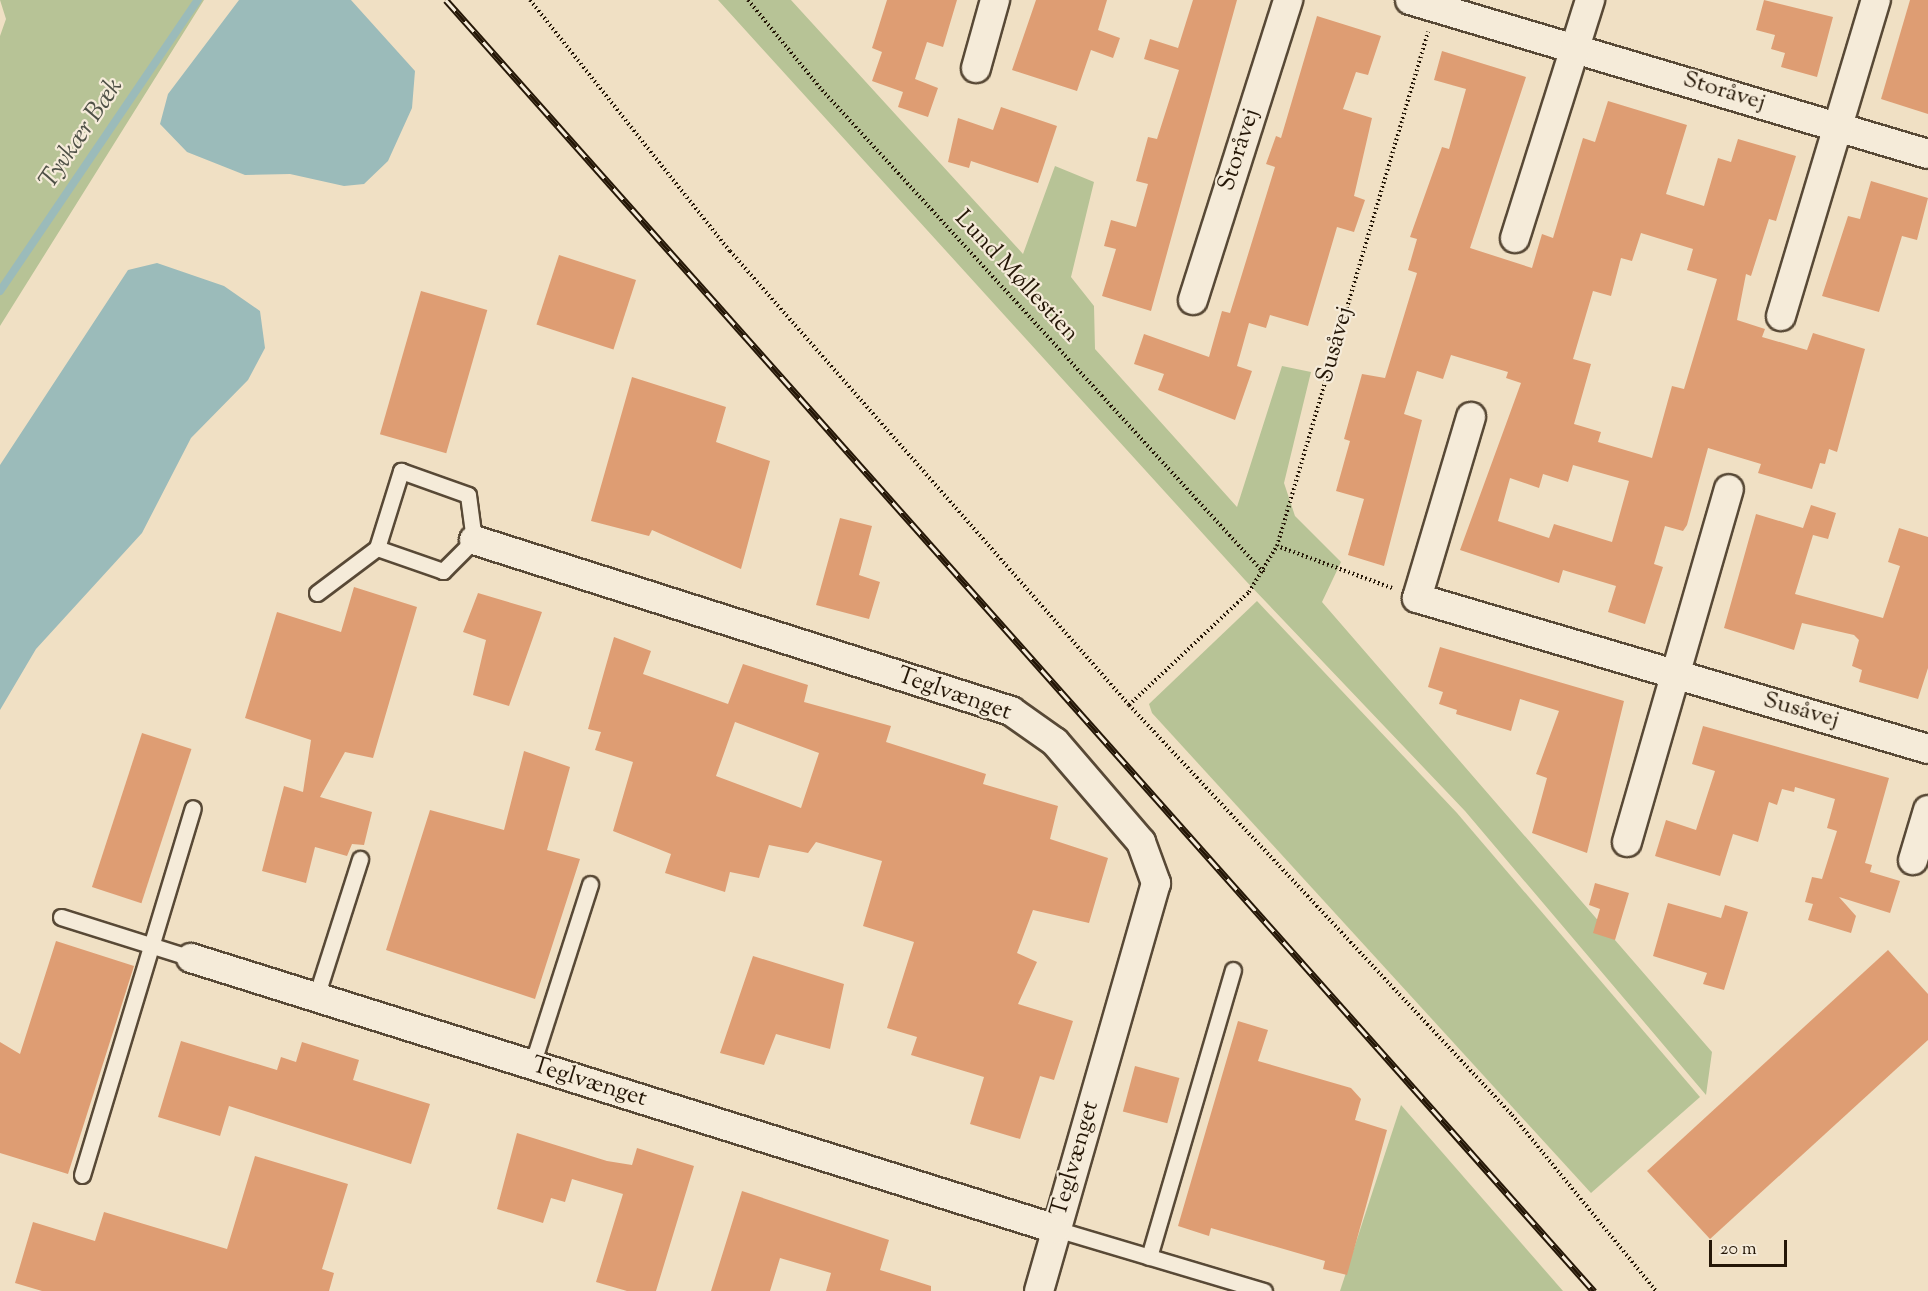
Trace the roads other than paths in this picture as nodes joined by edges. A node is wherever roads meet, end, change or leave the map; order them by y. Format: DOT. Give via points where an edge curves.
graph roads {
  1 [pos="995,0"];
  2 [pos="1288,0"];
  3 [pos="1590,0"];
  4 [pos="1876,0"];
  5 [pos="1422,4"];
  6 [pos="1576,48"];
  7 [pos="976,68"];
  8 [pos="1838,127"];
  9 [pos="1928,154"];
  10 [pos="1515,238"];
  11 [pos="1193,300"];
  12 [pos="1780,316"];
  13 [pos="1471,417"];
  14 [pos="1729,489"];
  15 [pos="474,540"];
  16 [pos="377,548"];
  17 [pos="317,593"];
  18 [pos="1673,674"];
  19 [pos="1928,749"];
  20 [pos="194,808"];
  21 [pos="1928,810"];
  22 [pos="1627,842"];
  23 [pos="360,859"];
  24 [pos="1913,860"];
  25 [pos="590,884"];
  26 [pos="61,917"];
  27 [pos="152,946"];
  28 [pos="191,958"];
  29 [pos="1233,970"];
  30 [pos="316,997"];
  31 [pos="532,1065"];
  32 [pos="82,1175"];
  33 [pos="1056,1229"];
  34 [pos="1149,1257"];
  35 [pos="1039,1291"];
  36 [pos="1264,1291"];
  1 -- 7 [label="street"];
  2 -- 11 [label="street, Storåvej"];
  3 -- 6 [label="street"];
  4 -- 8 [label="street"];
  5 -- 6 [label="street, Storåvej"];
  6 -- 8 [label="street, Storåvej"];
  6 -- 10 [label="street"];
  8 -- 9 [label="street, Storåvej"];
  8 -- 12 [label="street"];
  13 -- 18 [label="street, Susåvej" via="1417,597"];
  14 -- 18 [label="street"];
  15 -- 16 [label="lane" via="443,571"];
  15 -- 16 [label="lane" via="468,495 401,471"];
  15 -- 33 [label="street, Teglvænget" via="1011,711 1055,742 1133,833 1156,883"];
  16 -- 17 [label="lane"];
  18 -- 19 [label="street, Susåvej"];
  18 -- 22 [label="street"];
  20 -- 27 [label="lane"];
  21 -- 24 [label="street"];
  23 -- 30 [label="lane"];
  25 -- 31 [label="lane"];
  26 -- 27 [label="lane"];
  27 -- 28 [label="lane"];
  27 -- 32 [label="lane"];
  28 -- 30 [label="street, Teglvænget"];
  29 -- 34 [label="lane"];
  30 -- 31 [label="street, Teglvænget"];
  31 -- 33 [label="street, Teglvænget"];
  33 -- 34 [label="lane"];
  33 -- 35 [label="street, Teglvænget"];
  34 -- 36 [label="lane"];
}
